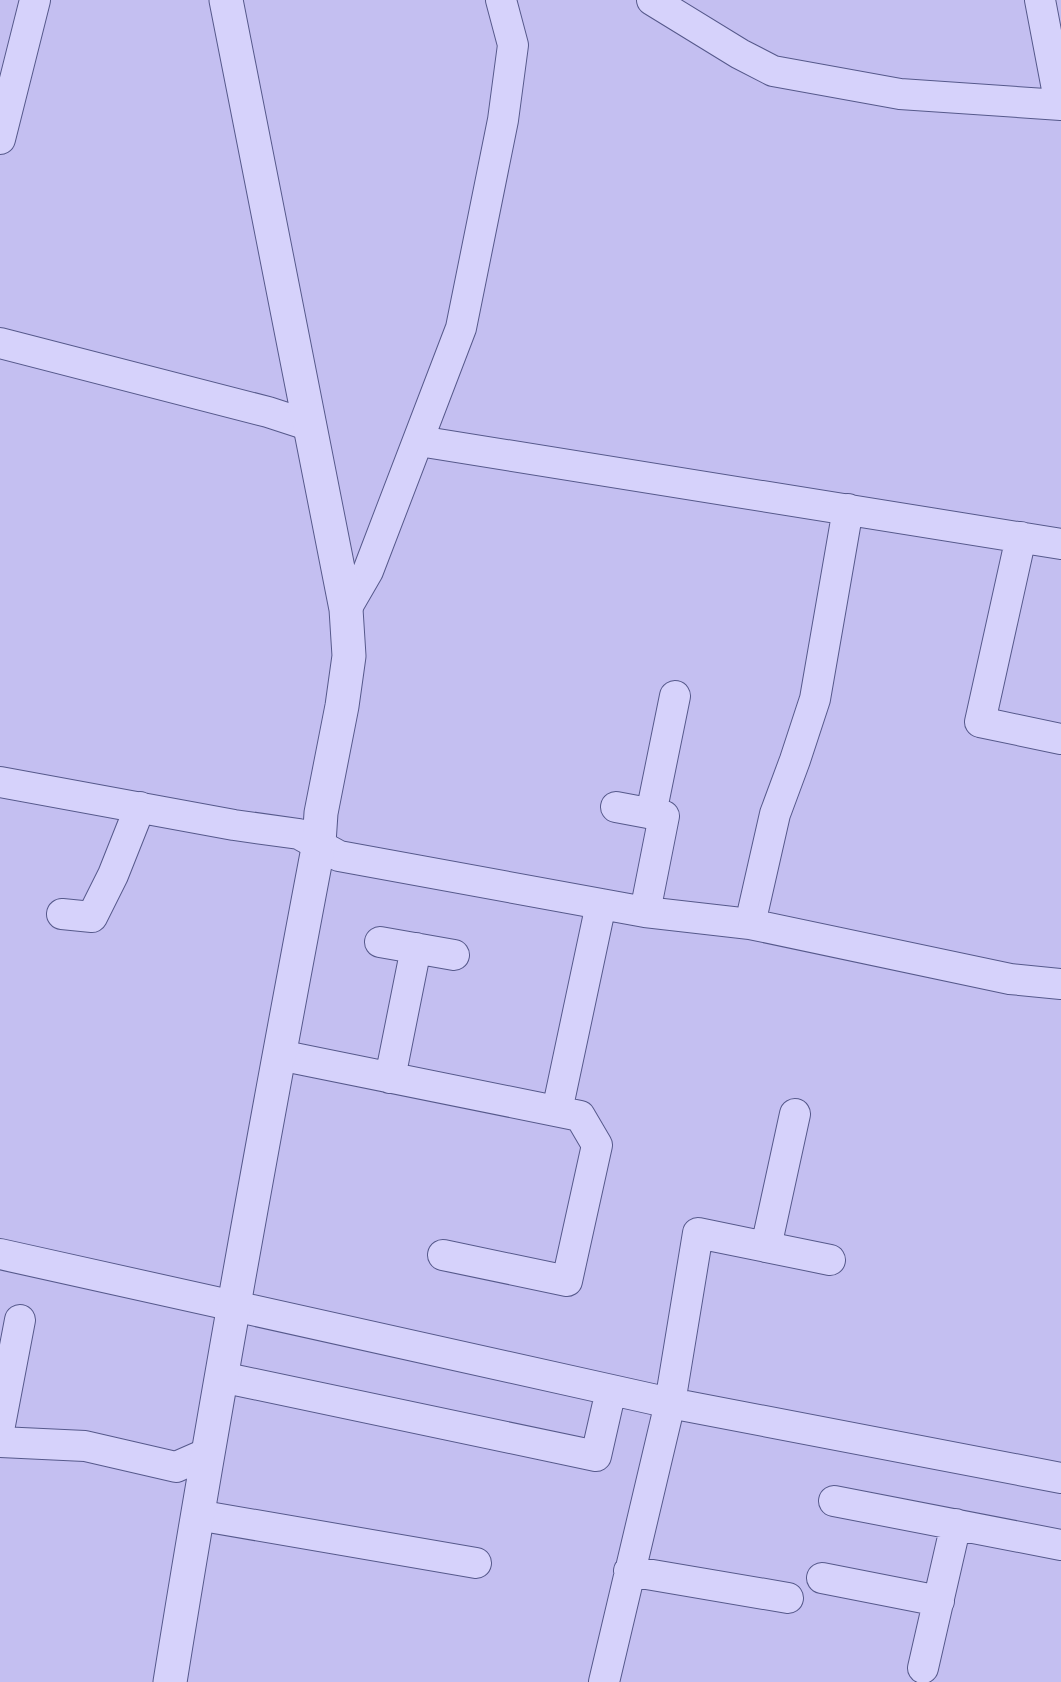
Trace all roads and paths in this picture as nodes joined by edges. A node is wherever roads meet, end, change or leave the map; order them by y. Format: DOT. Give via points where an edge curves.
graph roads {
  1 [pos="35,0"];
  2 [pos="226,0"];
  3 [pos="501,0"];
  4 [pos="652,0"];
  5 [pos="1040,0"];
  6 [pos="1061,105"];
  7 [pos="0,139"];
  8 [pos="0,343"];
  9 [pos="311,426"];
  10 [pos="419,441"];
  11 [pos="848,509"];
  12 [pos="1021,537"];
  13 [pos="1061,544"];
  14 [pos="346,609"];
  15 [pos="675,696"];
  16 [pos="1061,739"];
  17 [pos="0,782"];
  18 [pos="140,807"];
  19 [pos="616,807"];
  20 [pos="651,814"];
  21 [pos="318,843"];
  22 [pos="601,904"];
  23 [pos="645,912"];
  24 [pos="62,914"];
  25 [pos="750,924"];
  26 [pos="380,942"];
  27 [pos="416,948"];
  28 [pos="454,955"];
  29 [pos="1061,984"];
  30 [pos="279,1056"];
  31 [pos="390,1078"];
  32 [pos="557,1111"];
  33 [pos="795,1114"];
  34 [pos="766,1247"];
  35 [pos="0,1254"];
  36 [pos="442,1255"];
  37 [pos="830,1260"];
  38 [pos="234,1307"];
  39 [pos="20,1320"];
  40 [pos="7,1349"];
  41 [pos="221,1377"];
  42 [pos="611,1390"];
  43 [pos="670,1403"];
  44 [pos="0,1425"];
  45 [pos="0,1442"];
  46 [pos="208,1453"];
  47 [pos="1061,1478"];
  48 [pos="834,1501"];
  49 [pos="197,1515"];
  50 [pos="956,1524"];
  51 [pos="1061,1545"];
  52 [pos="476,1563"];
  53 [pos="629,1570"];
  54 [pos="822,1578"];
  55 [pos="788,1598"];
  56 [pos="939,1601"];
  57 [pos="923,1668"];
  58 [pos="170,1682"];
  59 [pos="604,1682"];
  1 -- 7 [label="street"];
  2 -- 9 [label="street"];
  3 -- 10 [label="street" via="513,45 503,120 461,328"];
  4 -- 6 [label="street" via="773,71 900,94"];
  5 -- 6 [label="street"];
  8 -- 9 [label="street"];
  9 -- 14 [label="street"];
  10 -- 11 [label="street"];
  10 -- 14 [label="street" via="368,571"];
  11 -- 12 [label="street"];
  11 -- 25 [label="street" via="815,699 775,814"];
  12 -- 13 [label="street"];
  12 -- 16 [label="street" via="980,722"];
  14 -- 21 [label="street" via="349,656"];
  15 -- 20 [label="street"];
  17 -- 18 [label="street"];
  18 -- 21 [label="street" via="299,834"];
  18 -- 24 [label="street" via="92,917"];
  19 -- 20 [label="street"];
  20 -- 23 [label="street" via="664,816"];
  21 -- 22 [label="street" via="339,856"];
  21 -- 30 [label="street"];
  22 -- 23 [label="street"];
  22 -- 32 [label="street"];
  23 -- 25 [label="street"];
  25 -- 29 [label="street" via="1010,979"];
  26 -- 27 [label="street"];
  27 -- 28 [label="street"];
  27 -- 31 [label="street"];
  30 -- 31 [label="street"];
  30 -- 38 [label="street"];
  31 -- 32 [label="street"];
  32 -- 36 [label="street" via="580,1116 597,1145 567,1281"];
  33 -- 34 [label="street"];
  34 -- 37 [label="street"];
  34 -- 43 [label="street" via="698,1233"];
  35 -- 38 [label="street"];
  38 -- 41 [label="street"];
  38 -- 42 [label="street"];
  39 -- 40 [label="street"];
  40 -- 44 [label="street"];
  41 -- 42 [label="street" via="597,1456"];
  41 -- 46 [label="street"];
  42 -- 43 [label="street"];
  43 -- 47 [label="street"];
  43 -- 53 [label="street"];
  45 -- 46 [label="street" via="85,1446 176,1467"];
  46 -- 49 [label="street"];
  48 -- 50 [label="street"];
  49 -- 52 [label="street" via="410,1565"];
  49 -- 58 [label="street"];
  50 -- 51 [label="street"];
  50 -- 56 [label="street"];
  53 -- 55 [label="street"];
  53 -- 59 [label="street"];
  54 -- 56 [label="street"];
  56 -- 57 [label="street"];
}
